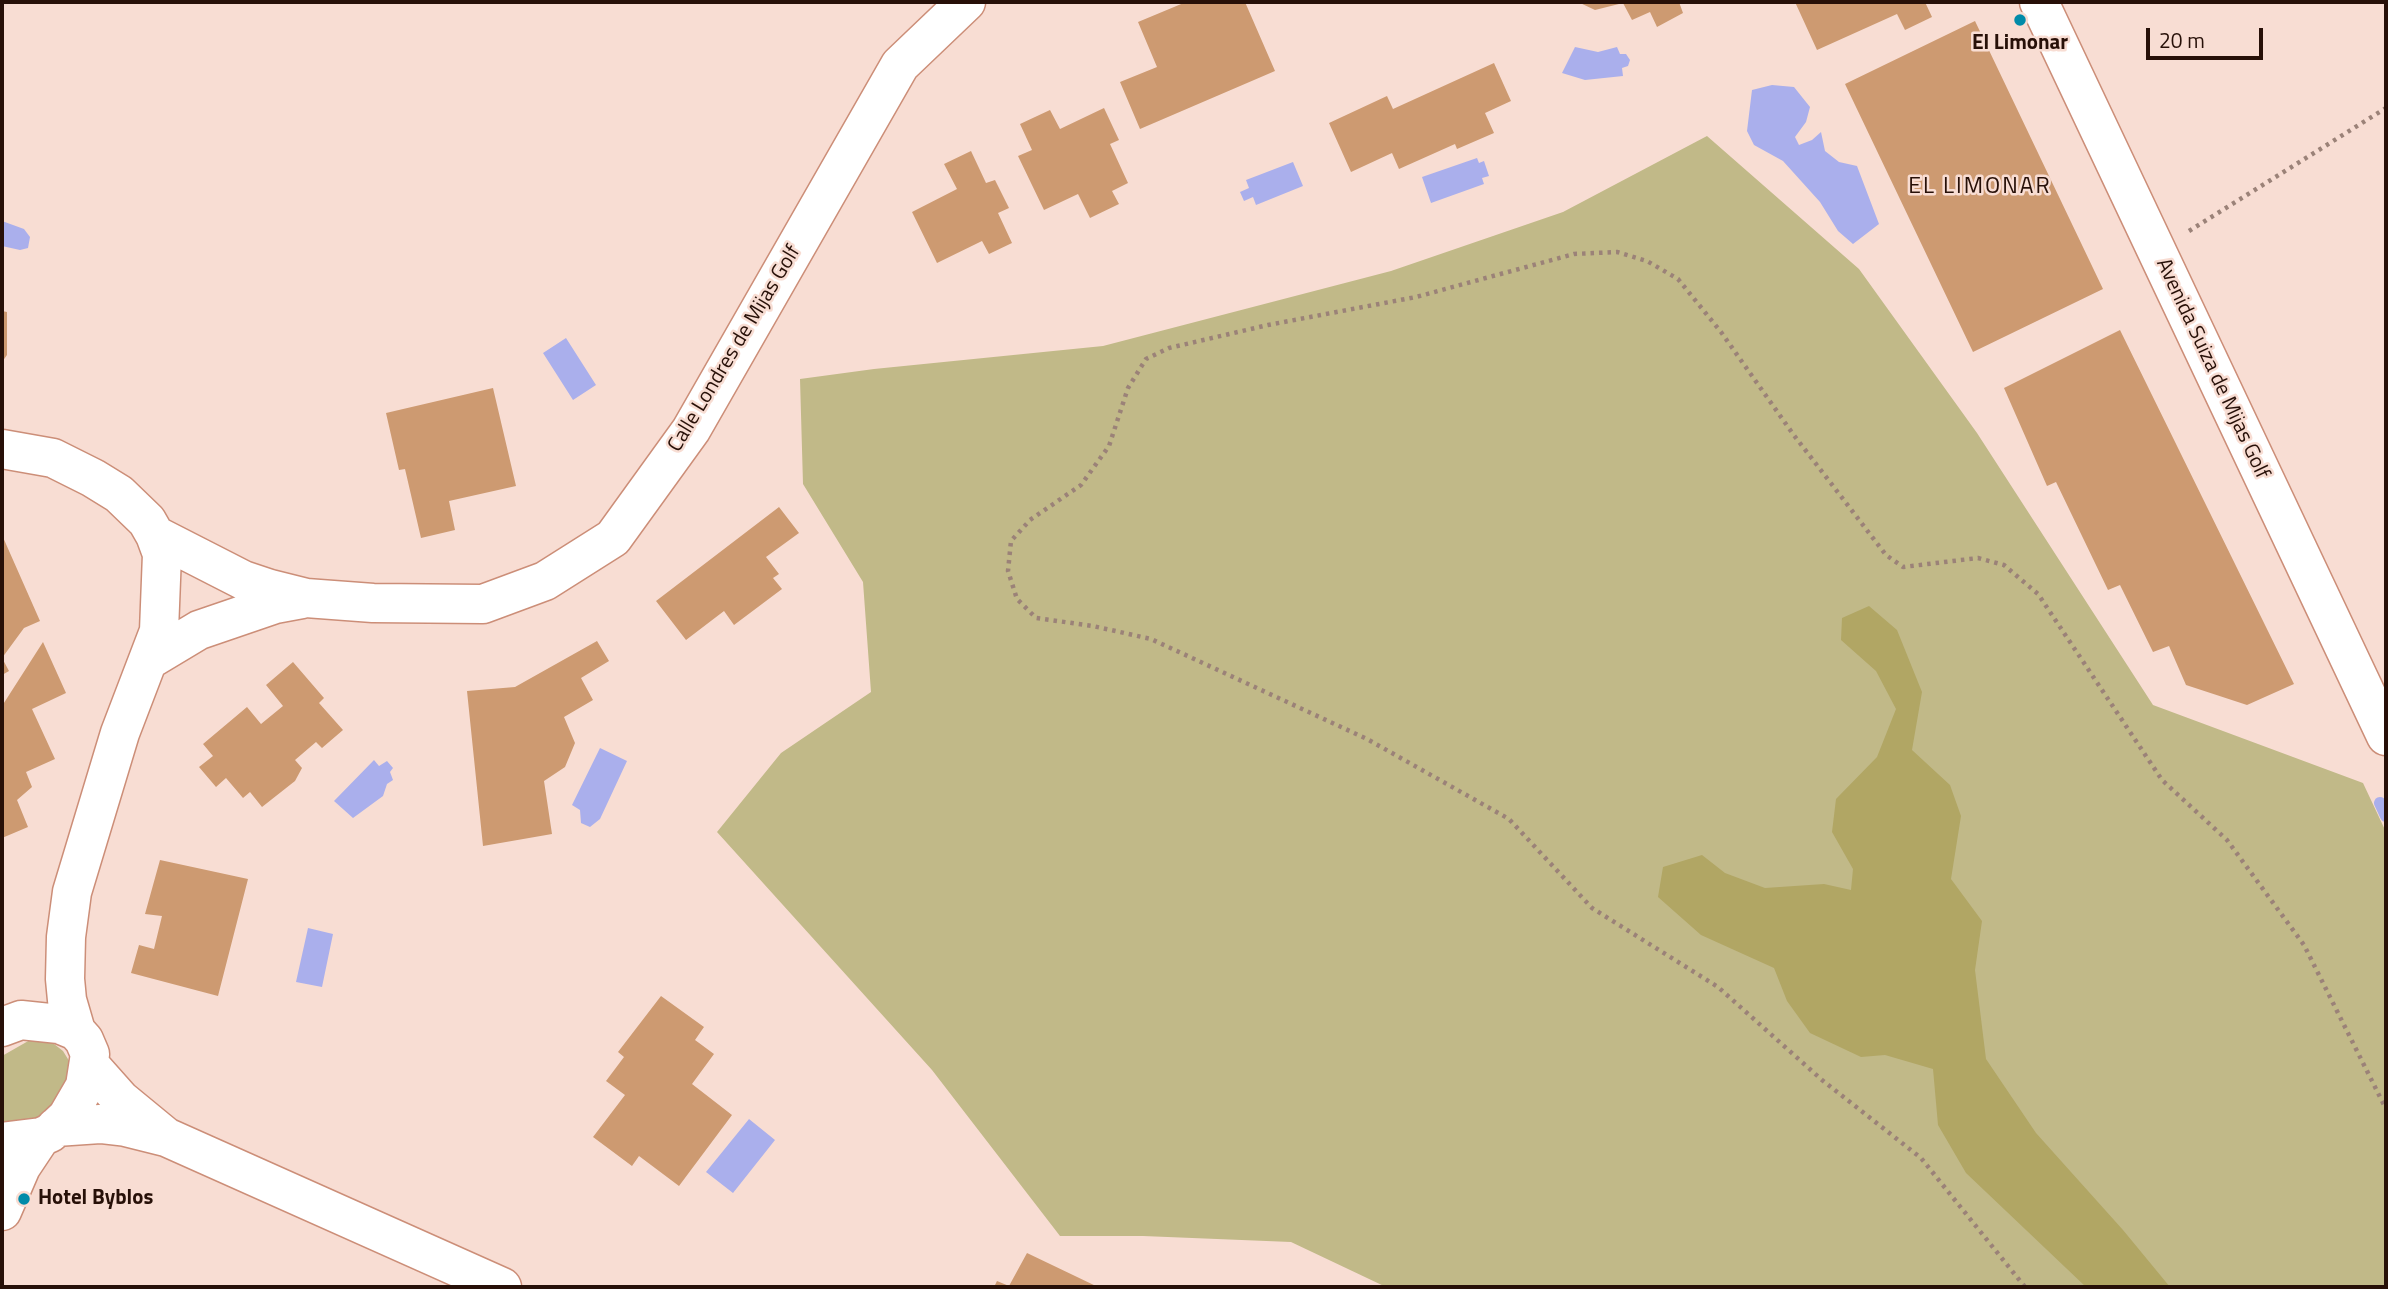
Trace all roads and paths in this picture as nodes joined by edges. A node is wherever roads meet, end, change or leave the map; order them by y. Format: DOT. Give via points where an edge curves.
graph roads {
  1 [pos="966,2"];
  2 [pos="2039,2"];
  3 [pos="2386,108"];
  4 [pos="2156,252"];
  5 [pos="2,449"];
  6 [pos="155,535"];
  7 [pos="306,598"];
  8 [pos="149,660"];
  9 [pos="2386,736"];
  10 [pos="2,1027"];
  11 [pos="83,1047"];
  12 [pos="2386,1109"];
  13 [pos="49,1132"];
  14 [pos="166,1137"];
  15 [pos="2,1142"];
  16 [pos="2,1210"];
  17 [pos="502,1287"];
  18 [pos="2025,1287"];
  1 -- 7 [label="street, Calle Londres de Mijas Golf" via="900,65 691,430 613,538 545,581 483,604"];
  2 -- 4 [label="street, Avenida Suiza de Mijas Golf"];
  3 -- 4 [label="path"];
  4 -- 9 [label="street, Avenida Suiza de Mijas Golf"];
  5 -- 6 [label="street" via="53,458 93,478 119,494"];
  6 -- 7 [label="street, Calle Londres de Mijas Golf" via="243,580"];
  6 -- 8 [label="street" via="162,554 159,631"];
  7 -- 8 [label="street" via="199,630"];
  8 -- 11 [label="street" via="120,733 72,892 66,1000"];
  10 -- 11 [label="street" via="21,1020 58,1024"];
  11 -- 13 [label="street" via="85,1086 74,1108"];
  11 -- 14 [label="street" via="121,1100"];
  12 -- 18 [label="path" via="2304,945 2227,840 2162,780 2038,594 2004,565 1978,558 1903,568 1886,555 1678,279 1647,261 1617,252 1574,254 1416,297 1169,348 1146,359 1128,388 1108,446 1081,485 1030,520 1011,541 1008,571 1017,598 1036,618 1151,639 1367,739 1509,819 1592,908 1718,987 1822,1080 1921,1158"];
  13 -- 14 [label="street" via="100,1124"];
  13 -- 15 [label="street"];
  13 -- 16 [label="street" via="20,1167"];
  14 -- 17 [label="street"];
}
